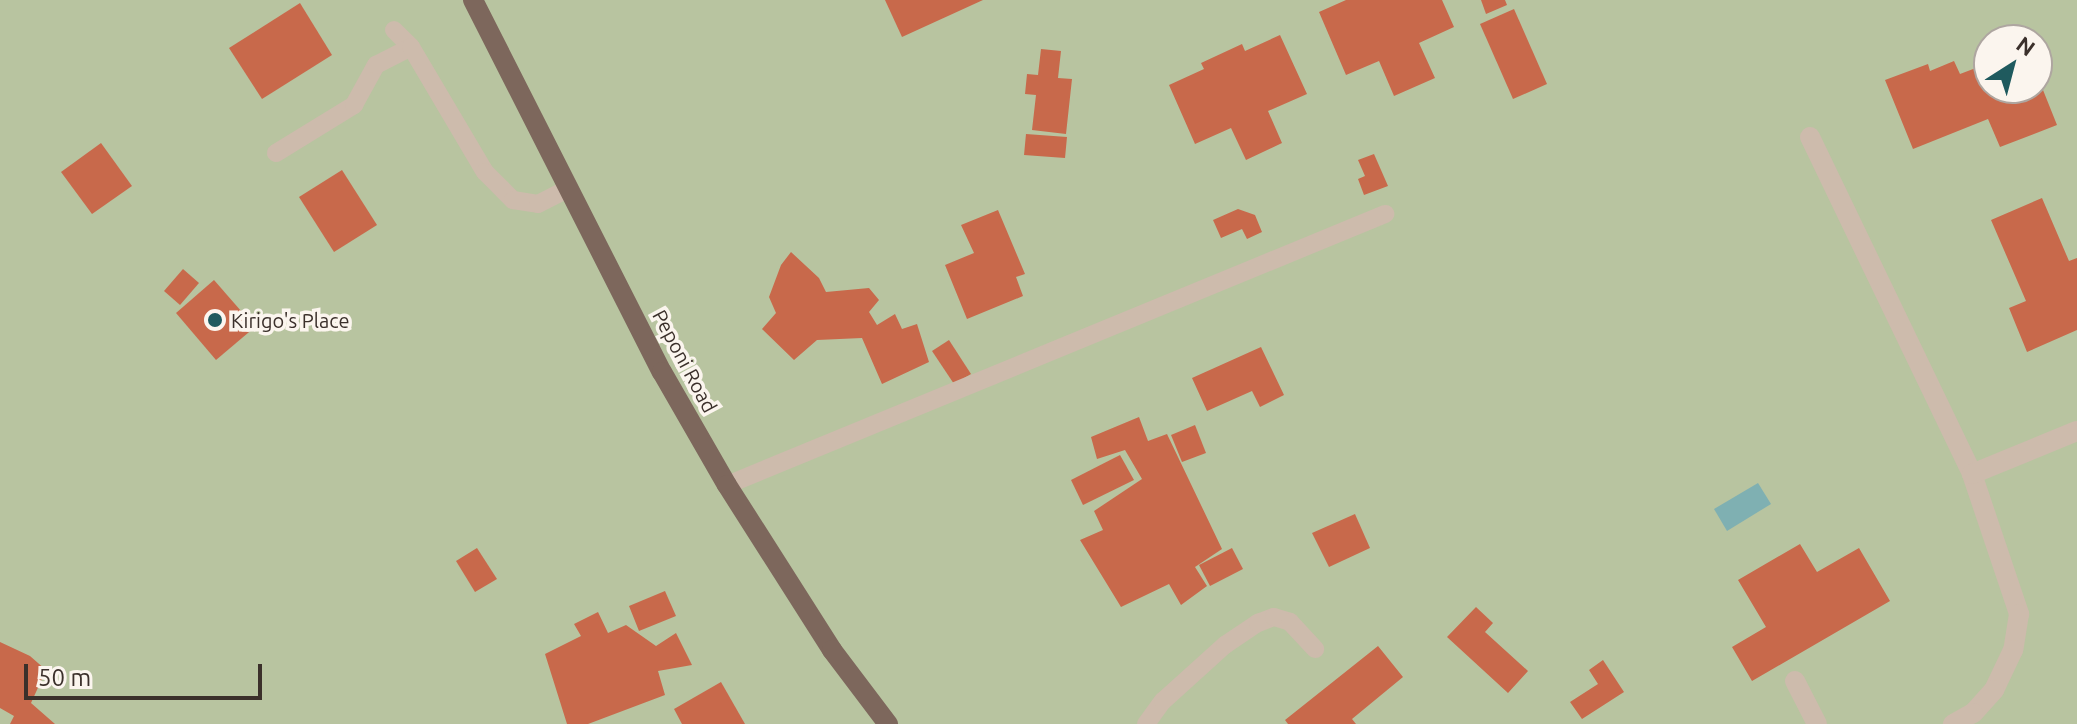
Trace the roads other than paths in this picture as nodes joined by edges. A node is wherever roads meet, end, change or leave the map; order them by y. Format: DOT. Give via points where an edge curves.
graph roads {
  1 [pos="473,0"];
  2 [pos="394,30"];
  3 [pos="411,47"];
  4 [pos="1810,137"];
  5 [pos="276,153"];
  6 [pos="569,188"];
  7 [pos="1385,214"];
  8 [pos="2077,431"];
  9 [pos="1972,474"];
  10 [pos="727,485"];
  11 [pos="1315,649"];
  12 [pos="1795,681"];
  13 [pos="888,724"];
  14 [pos="1146,724"];
  15 [pos="1817,724"];
  16 [pos="1953,724"];
  1 -- 6 [label="main road, Peponi Road"];
  2 -- 3 [label="lane"];
  3 -- 5 [label="lane" via="376,65 354,105"];
  3 -- 6 [label="lane" via="485,172 513,200 538,204"];
  4 -- 9 [label="street"];
  6 -- 10 [label="main road, Peponi Road" via="662,372"];
  7 -- 10 [label="lane"];
  8 -- 9 [label="street"];
  9 -- 16 [label="street" via="2019,614 2013,650 1994,690 1973,713"];
  10 -- 13 [label="main road, Peponi Road" via="832,650"];
  11 -- 14 [label="lane" via="1290,622 1274,617 1258,623 1225,645 1163,701"];
  12 -- 15 [label="street"];
}
